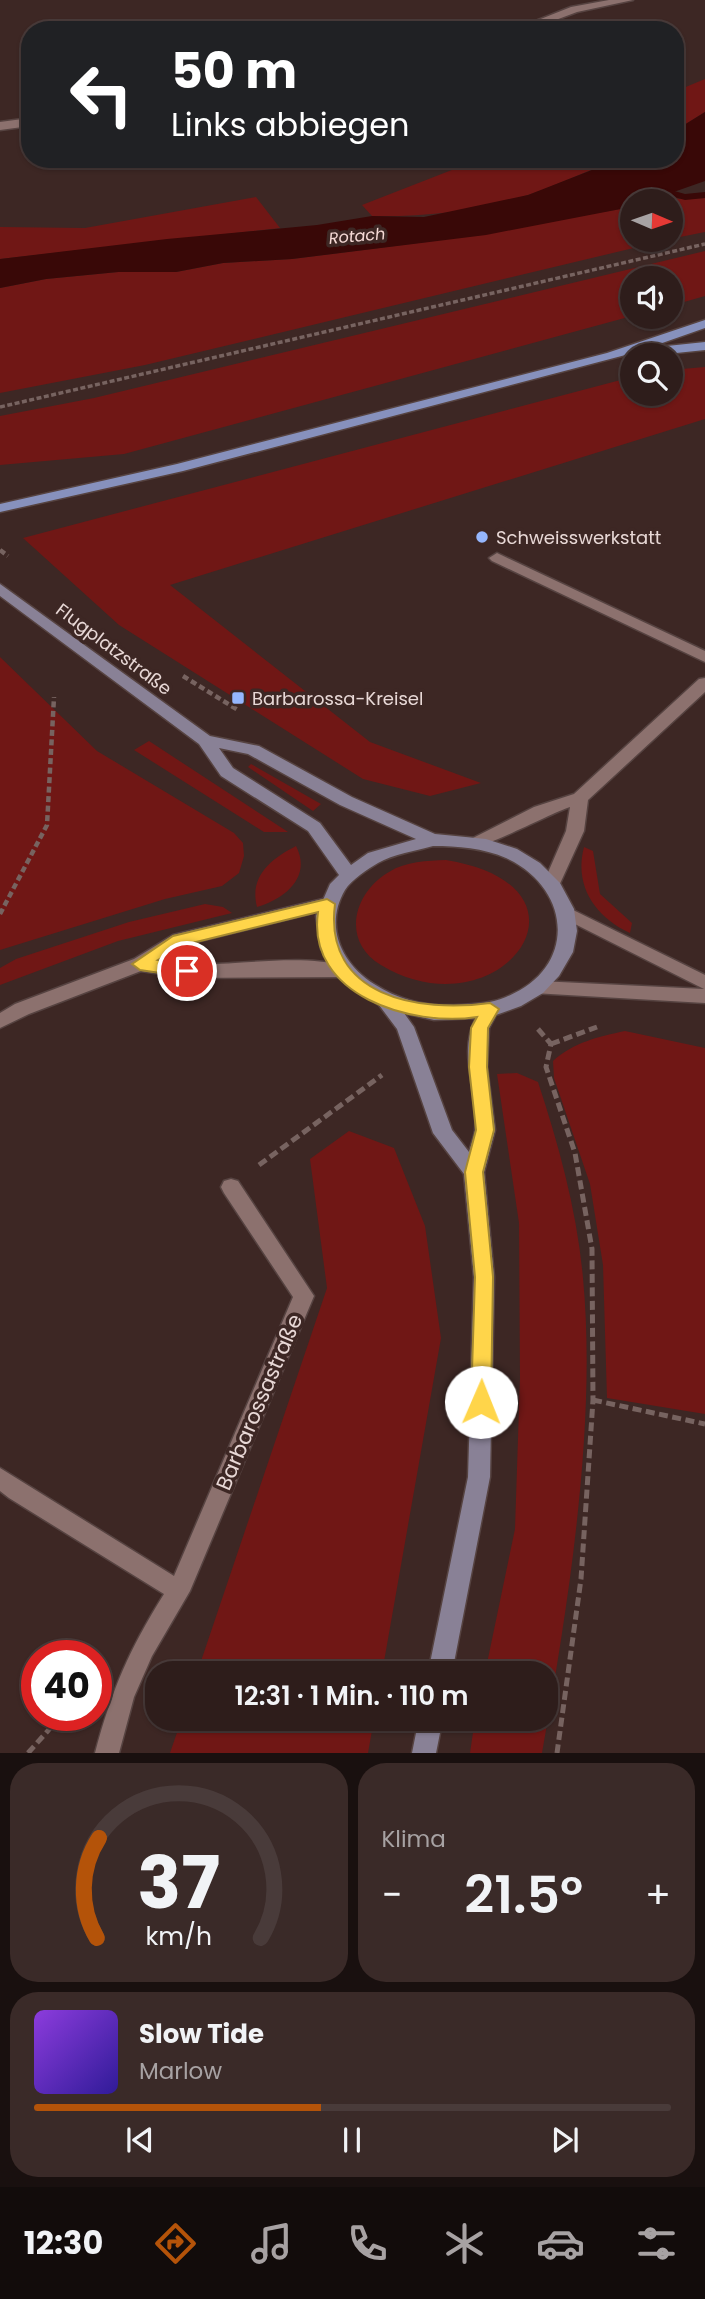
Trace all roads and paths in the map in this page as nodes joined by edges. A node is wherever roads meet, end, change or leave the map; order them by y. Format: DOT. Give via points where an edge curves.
graph roads {
  1 [pos="628,0"];
  2 [pos="542,21"];
  3 [pos="21,123"];
  4 [pos="0,126"];
  5 [pos="705,244"];
  6 [pos="705,324"];
  7 [pos="705,346"];
  8 [pos="612,356"];
  9 [pos="0,407"];
  10 [pos="0,508"];
  11 [pos="497,558"];
  12 [pos="0,589"];
  13 [pos="705,657"];
  14 [pos="181,675"];
  15 [pos="705,683"];
  16 [pos="54,697"];
  17 [pos="240,711"];
  18 [pos="205,740"];
  19 [pos="580,798"];
  20 [pos="433,840"];
  21 [pos="477,843"];
  22 [pos="347,873"];
  23 [pos="552,884"];
  24 [pos="327,904"];
  25 [pos="567,913"];
  26 [pos="0,914"];
  27 [pos="140,964"];
  28 [pos="343,972"];
  29 [pos="705,983"];
  30 [pos="539,988"];
  31 [pos="705,996"];
  32 [pos="514,1002"];
  33 [pos="387,1003"];
  34 [pos="490,1009"];
  35 [pos="0,1021"];
  36 [pos="606,1022"];
  37 [pos="551,1044"];
  38 [pos="391,1069"];
  39 [pos="474,1172"];
  40 [pos="230,1187"];
  41 [pos="593,1400"];
  42 [pos="705,1424"];
  43 [pos="0,1478"];
  44 [pos="178,1591"];
  45 [pos="442,1661"];
  46 [pos="48,1731"];
  47 [pos="428,1731"];
  48 [pos="28,1753"];
  49 [pos="107,1753"];
  50 [pos="424,1753"];
  51 [pos="557,1753"];
  1 -- 2 [label="street" via="575,9"];
  3 -- 4 [label="street"];
  5 -- 9 [label="path"];
  6 -- 8 [label="main road"];
  7 -- 8 [label="main road"];
  8 -- 10 [label="main road" via="178,468"];
  11 -- 13 [label="street"];
  12 -- 18 [label="street, Flugplatzstraße"];
  14 -- 17 [label="path"];
  15 -- 19 [label="street"];
  16 -- 26 [label="path" via="47,825"];
  18 -- 20 [label="street, Flugplatzstraße" via="253,750 346,801"];
  18 -- 22 [label="street, Flugplatzstraße" via="227,772 314,827"];
  19 -- 21 [label="street" via="540,811"];
  19 -- 23 [label="street" via="575,831"];
  20 -- 21 [label="street"];
  20 -- 22 [label="street" via="372,856"];
  21 -- 23 [label="street" via="533,866"];
  22 -- 24 [label="street"];
  23 -- 25 [label="street"];
  24 -- 27 [label="street" via="179,940"];
  24 -- 28 [label="street" via="324,927 329,950"];
  25 -- 29 [label="street"];
  25 -- 30 [label="street" via="568,941 557,968"];
  27 -- 28 [label="street" via="187,971 278,968"];
  27 -- 35 [label="street"];
  28 -- 33 [label="street"];
  30 -- 31 [label="street"];
  30 -- 32 [label="street"];
  32 -- 34 [label="street"];
  32 -- 37 [label="path"];
  33 -- 34 [label="street" via="421,1012 457,1014"];
  33 -- 39 [label="street" via="405,1027 443,1133"];
  34 -- 39 [label="street" via="480,1028 478,1067 485,1130"];
  36 -- 37 [label="path" via="589,1033"];
  37 -- 41 [label="path" via="546,1066 575,1153 592,1249"];
  38 -- 40 [label="path"];
  39 -- 45 [label="street" via="484,1277 479,1477"];
  40 -- 44 [label="street, Barbarossastraße" via="304,1296"];
  41 -- 42 [label="path"];
  41 -- 51 [label="path" via="581,1579"];
  43 -- 44 [label="street"];
  44 -- 49 [label="street, Barbarossastraße" via="143,1649 122,1697"];
  46 -- 48 [label="path"];
  47 -- 50 [label="street"];
}
